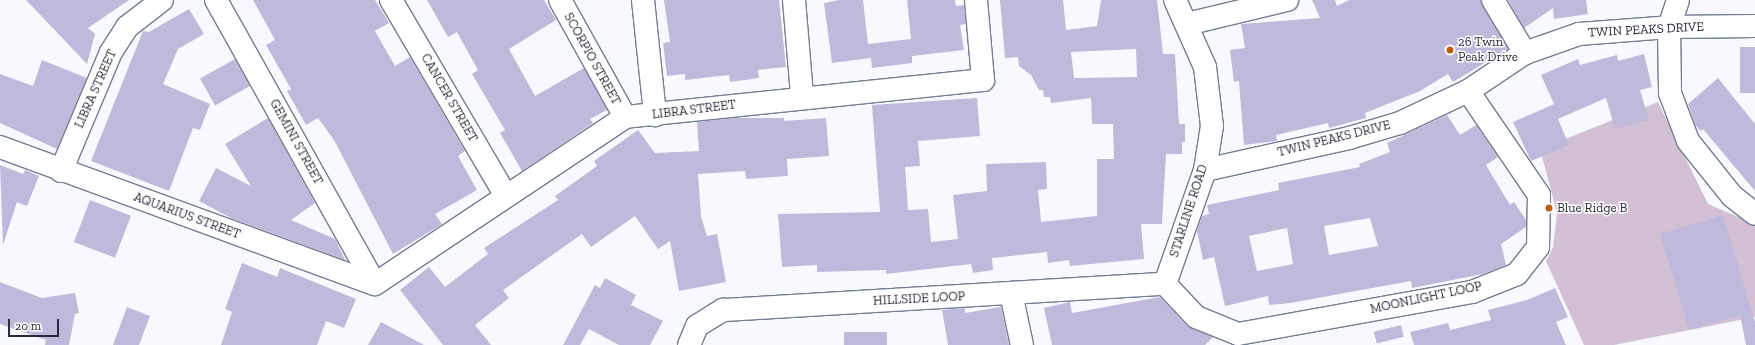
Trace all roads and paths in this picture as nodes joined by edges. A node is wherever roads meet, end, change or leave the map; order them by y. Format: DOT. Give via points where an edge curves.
graph roads {
  1 [pos="162,0"];
  2 [pos="216,0"];
  3 [pos="391,0"];
  4 [pos="560,0"];
  5 [pos="643,0"];
  6 [pos="794,0"];
  7 [pos="976,0"];
  8 [pos="1176,0"];
  9 [pos="1287,0"];
  10 [pos="1493,0"];
  11 [pos="1678,0"];
  12 [pos="1188,24"];
  13 [pos="1755,26"];
  14 [pos="1669,27"];
  15 [pos="1525,53"];
  16 [pos="1468,91"];
  17 [pos="802,96"];
  18 [pos="655,115"];
  19 [pos="625,117"];
  20 [pos="0,147"];
  21 [pos="1205,170"];
  22 [pos="61,171"];
  23 [pos="506,196"];
  24 [pos="1755,214"];
  25 [pos="375,284"];
  26 [pos="1165,284"];
  27 [pos="1011,294"];
  28 [pos="690,345"];
  29 [pos="1022,345"];
  1 -- 22 [label="street, LIBRA STREET" via="127,27 111,52"];
  2 -- 25 [label="street, GEMINI STREET"];
  3 -- 23 [label="street, CANCER STREET"];
  4 -- 19 [label="street, SCORPIO STREET"];
  5 -- 18 [label="street"];
  6 -- 17 [label="street"];
  7 -- 17 [label="street, LIBRA STREET" via="983,80"];
  8 -- 12 [label="street, STARLINE ROAD"];
  9 -- 12 [label="street"];
  10 -- 15 [label="street"];
  11 -- 14 [label="street"];
  12 -- 21 [label="street, STARLINE ROAD" via="1205,67 1212,126"];
  13 -- 14 [label="street, TWIN PEAKS DRIVE"];
  14 -- 15 [label="street, TWIN PEAKS DRIVE" via="1579,34"];
  14 -- 24 [label="street" via="1670,93 1688,142 1732,196"];
  15 -- 16 [label="street, TWIN PEAKS DRIVE"];
  16 -- 21 [label="street, TWIN PEAKS DRIVE" via="1400,123 1349,138"];
  16 -- 26 [label="street, MOONLIGHT LOOP" via="1539,195 1538,247 1517,274 1472,292 1238,334 1196,317"];
  17 -- 18 [label="street, LIBRA STREET"];
  18 -- 19 [label="street, LIBRA STREET"];
  19 -- 23 [label="street, LIBRA STREET"];
  20 -- 22 [label="street, AQUARIUS STREET"];
  21 -- 26 [label="street, STARLINE ROAD"];
  22 -- 25 [label="street, AQUARIUS STREET"];
  23 -- 25 [label="street, LIBRA STREET"];
  26 -- 27 [label="street, HILLSIDE LOOP"];
  27 -- 28 [label="street, HILLSIDE LOOP" via="723,310 697,326"];
  27 -- 29 [label="street"];
}
